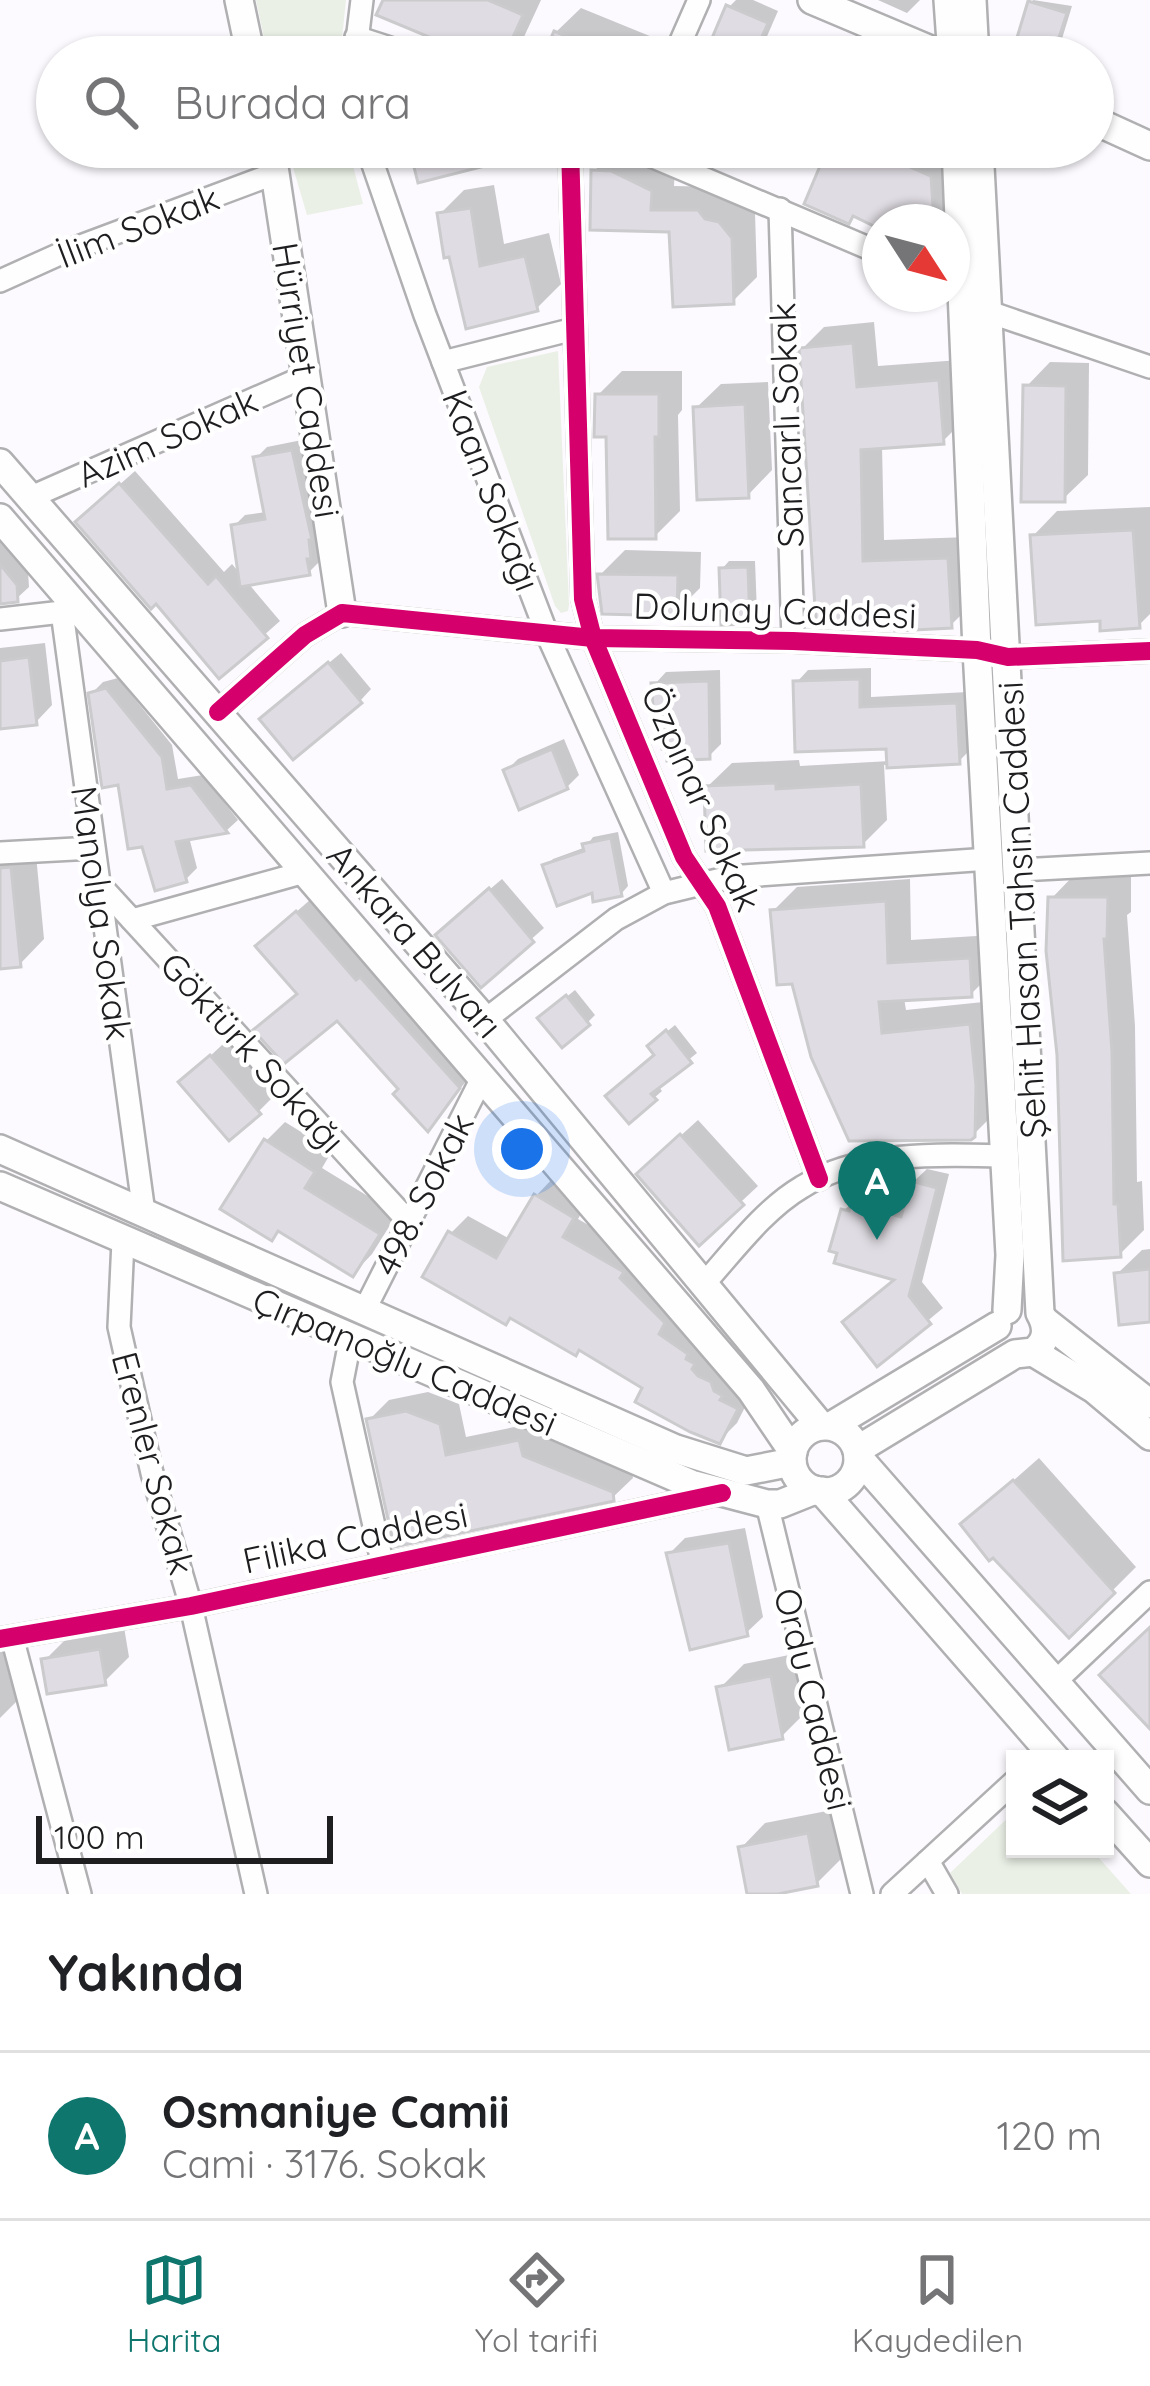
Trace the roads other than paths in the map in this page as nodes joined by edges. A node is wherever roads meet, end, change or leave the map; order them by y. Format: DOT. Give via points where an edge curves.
graph roads {
  1 [pos="239,0"];
  2 [pos="362,0"];
  3 [pos="699,0"];
  4 [pos="812,0"];
  5 [pos="948,0"];
  6 [pos="972,0"];
  7 [pos="247,36"];
  8 [pos="357,36"];
  9 [pos="683,36"];
  10 [pos="899,36"];
  11 [pos="949,36"];
  12 [pos="973,36"];
  13 [pos="1114,130"];
  14 [pos="1150,146"];
  15 [pos="255,168"];
  16 [pos="274,168"];
  17 [pos="374,168"];
  18 [pos="570,168"];
  19 [pos="682,168"];
  20 [pos="956,168"];
  21 [pos="981,168"];
  22 [pos="956,204"];
  23 [pos="779,209"];
  24 [pos="862,245"];
  25 [pos="0,281"];
  26 [pos="958,312"];
  27 [pos="989,313"];
  28 [pos="574,329"];
  29 [pos="443,362"];
  30 [pos="1150,367"];
  31 [pos="306,376"];
  32 [pos="0,463"];
  33 [pos="29,498"];
  34 [pos="0,518"];
  35 [pos="71,611"];
  36 [pos="342,613"];
  37 [pos="0,619"];
  38 [pos="547,634"];
  39 [pos="593,638"];
  40 [pos="793,641"];
  41 [pos="977,650"];
  42 [pos="1150,651"];
  43 [pos="1008,657"];
  44 [pos="218,712"];
  45 [pos="93,848"];
  46 [pos="0,854"];
  47 [pos="989,859"];
  48 [pos="1150,863"];
  49 [pos="1020,870"];
  50 [pos="304,872"];
  51 [pos="700,882"];
  52 [pos="98,883"];
  53 [pos="664,893"];
  54 [pos="132,920"];
  55 [pos="485,1020"];
  56 [pos="482,1078"];
  57 [pos="0,1149"];
  58 [pos="1004,1156"];
  59 [pos="819,1179"];
  60 [pos="0,1186"];
  61 [pos="144,1213"];
  62 [pos="407,1220"];
  63 [pos="123,1241"];
  64 [pos="702,1286"];
  65 [pos="1042,1317"];
  66 [pos="1002,1318"];
  67 [pos="358,1324"];
  68 [pos="1024,1353"];
  69 [pos="1150,1404"];
  70 [pos="826,1426"];
  71 [pos="1150,1436"];
  72 [pos="857,1454"];
  73 [pos="793,1457"];
  74 [pos="819,1491"];
  75 [pos="722,1493"];
  76 [pos="767,1504"];
  77 [pos="383,1566"];
  78 [pos="1150,1592"];
  79 [pos="191,1606"];
  80 [pos="6,1638"];
  81 [pos="1055,1682"];
  82 [pos="1041,1750"];
  83 [pos="1006,1789"];
  84 [pos="1150,1790"];
  85 [pos="1114,1823"];
  86 [pos="928,1861"];
  87 [pos="1150,1862"];
  88 [pos="80,1894"];
  89 [pos="256,1894"];
  90 [pos="862,1894"];
  91 [pos="892,1894"];
  92 [pos="947,1894"];
  1 -- 7 [label="main road"];
  2 -- 8 [label="street"];
  3 -- 9 [label="street"];
  4 -- 10 [label="main road"];
  5 -- 11 [label="main road"];
  6 -- 12 [label="main road"];
  13 -- 14 [label="main road"];
  15 -- 25 [label="street, İlim Sokak"];
  16 -- 31 [label="main road, Hürriyet Caddesi"];
  17 -- 29 [label="street, Kaan Sokağı"];
  18 -- 28 [label="street, Özpınar Sokak"];
  19 -- 23 [label="street"];
  20 -- 22 [label="main road, Şehit Hasan Tahsin Caddesi"];
  21 -- 27 [label="main road, Şehit Hasan Tahsin Caddesi"];
  23 -- 24 [label="street"];
  23 -- 40 [label="street, Sancarlı Sokak"];
  26 -- 41 [label="main road, Şehit Hasan Tahsin Caddesi"];
  27 -- 30 [label="street"];
  27 -- 43 [label="main road, Şehit Hasan Tahsin Caddesi"];
  28 -- 29 [label="street"];
  28 -- 39 [label="street, Özpınar Sokak" via="583,599"];
  29 -- 38 [label="street, Kaan Sokağı"];
  31 -- 33 [label="street, Azim Sokak"];
  31 -- 36 [label="main road, Hürriyet Caddesi"];
  32 -- 33 [label="main road, Ankara Bulvarı"];
  33 -- 44 [label="main road, Ankara Bulvarı"];
  34 -- 35 [label="main road, Ankara Bulvarı"];
  35 -- 37 [label="street"];
  35 -- 45 [label="street, Manolya Sokak"];
  35 -- 50 [label="main road, Ankara Bulvarı"];
  36 -- 38 [label="street, Dolunay Caddesi"];
  36 -- 44 [label="street"];
  38 -- 39 [label="street, Dolunay Caddesi"];
  38 -- 53 [label="street, Kaan Sokağı"];
  39 -- 40 [label="street, Dolunay Caddesi"];
  39 -- 51 [label="street, Özpınar Sokak"];
  40 -- 41 [label="street, Dolunay Caddesi"];
  41 -- 43 [label="street, Dolunay Caddesi"];
  41 -- 47 [label="main road, Şehit Hasan Tahsin Caddesi"];
  42 -- 43 [label="street, Dolunay Caddesi"];
  43 -- 49 [label="main road, Şehit Hasan Tahsin Caddesi"];
  44 -- 55 [label="main road, Ankara Bulvarı"];
  45 -- 46 [label="street"];
  45 -- 52 [label="street, Manolya Sokak"];
  47 -- 51 [label="street"];
  47 -- 58 [label="main road, Şehit Hasan Tahsin Caddesi"];
  48 -- 49 [label="street"];
  49 -- 65 [label="main road, Şehit Hasan Tahsin Caddesi"];
  50 -- 54 [label="street"];
  50 -- 56 [label="main road, Ankara Bulvarı"];
  51 -- 53 [label="street"];
  51 -- 59 [label="street, Özpınar Sokak" via="717,906"];
  52 -- 54 [label="street, Göktürk Sokağı"];
  52 -- 61 [label="street, Manolya Sokak"];
  53 -- 55 [label="street" via="616,919"];
  54 -- 62 [label="street, Göktürk Sokağı"];
  55 -- 64 [label="main road, Ankara Bulvarı"];
  56 -- 62 [label="street, 498. Sokak"];
  56 -- 73 [label="main road, Ankara Bulvarı" via="751,1390"];
  57 -- 61 [label="main road, Çırpanoğlu Caddesi"];
  58 -- 59 [label="street" via="919,1156"];
  58 -- 66 [label="main road, Şehit Hasan Tahsin Caddesi" via="1010,1255"];
  59 -- 64 [label="street" via="778,1206"];
  60 -- 63 [label="main road, Çırpanoğlu Caddesi"];
  61 -- 67 [label="main road, Çırpanoğlu Caddesi"];
  62 -- 67 [label="street, 498. Sokak"];
  63 -- 67 [label="main road, Çırpanoğlu Caddesi"];
  63 -- 79 [label="street, Erenler Sokak" via="119,1327"];
  64 -- 70 [label="main road, Ankara Bulvarı"];
  65 -- 66 [label="main road" via="1024,1305"];
  65 -- 68 [label="main road, Şehit Hasan Tahsin Caddesi" via="1045,1339"];
  65 -- 69 [label="main road"];
  66 -- 68 [label="main road" via="1001,1343"];
  66 -- 70 [label="main road"];
  67 -- 73 [label="main road, Çırpanoğlu Caddesi" via="732,1469 760,1471"];
  67 -- 75 [label="main road, Çırpanoğlu Caddesi"];
  67 -- 77 [label="street, 498. Sokak" via="342,1382"];
  68 -- 71 [label="main road" via="1094,1389"];
  68 -- 72 [label="main road"];
  70 -- 72 [label="main road, Ankara Bulvarı" via="845,1432"];
  70 -- 73 [label="main road" via="803,1435"];
  72 -- 74 [label="main road" via="851,1479"];
  72 -- 81 [label="main road, Ankara Bulvarı"];
  73 -- 74 [label="main road, Ankara Bulvarı" via="799,1479"];
  74 -- 76 [label="main road, Çırpanoğlu Caddesi"];
  74 -- 82 [label="main road, Ankara Bulvarı"];
  75 -- 76 [label="main road, Çırpanoğlu Caddesi"];
  75 -- 77 [label="street, Filika Caddesi"];
  76 -- 90 [label="street, Ordu Caddesi"];
  77 -- 79 [label="street, Filika Caddesi"];
  78 -- 81 [label="street"];
  79 -- 80 [label="street, Filika Caddesi"];
  79 -- 89 [label="street, Erenler Sokak"];
  80 -- 88 [label="street"];
  81 -- 84 [label="main road, Ankara Bulvarı"];
  83 -- 86 [label="street"];
  85 -- 87 [label="main road"];
  86 -- 91 [label="street"];
  86 -- 92 [label="street"];
}
